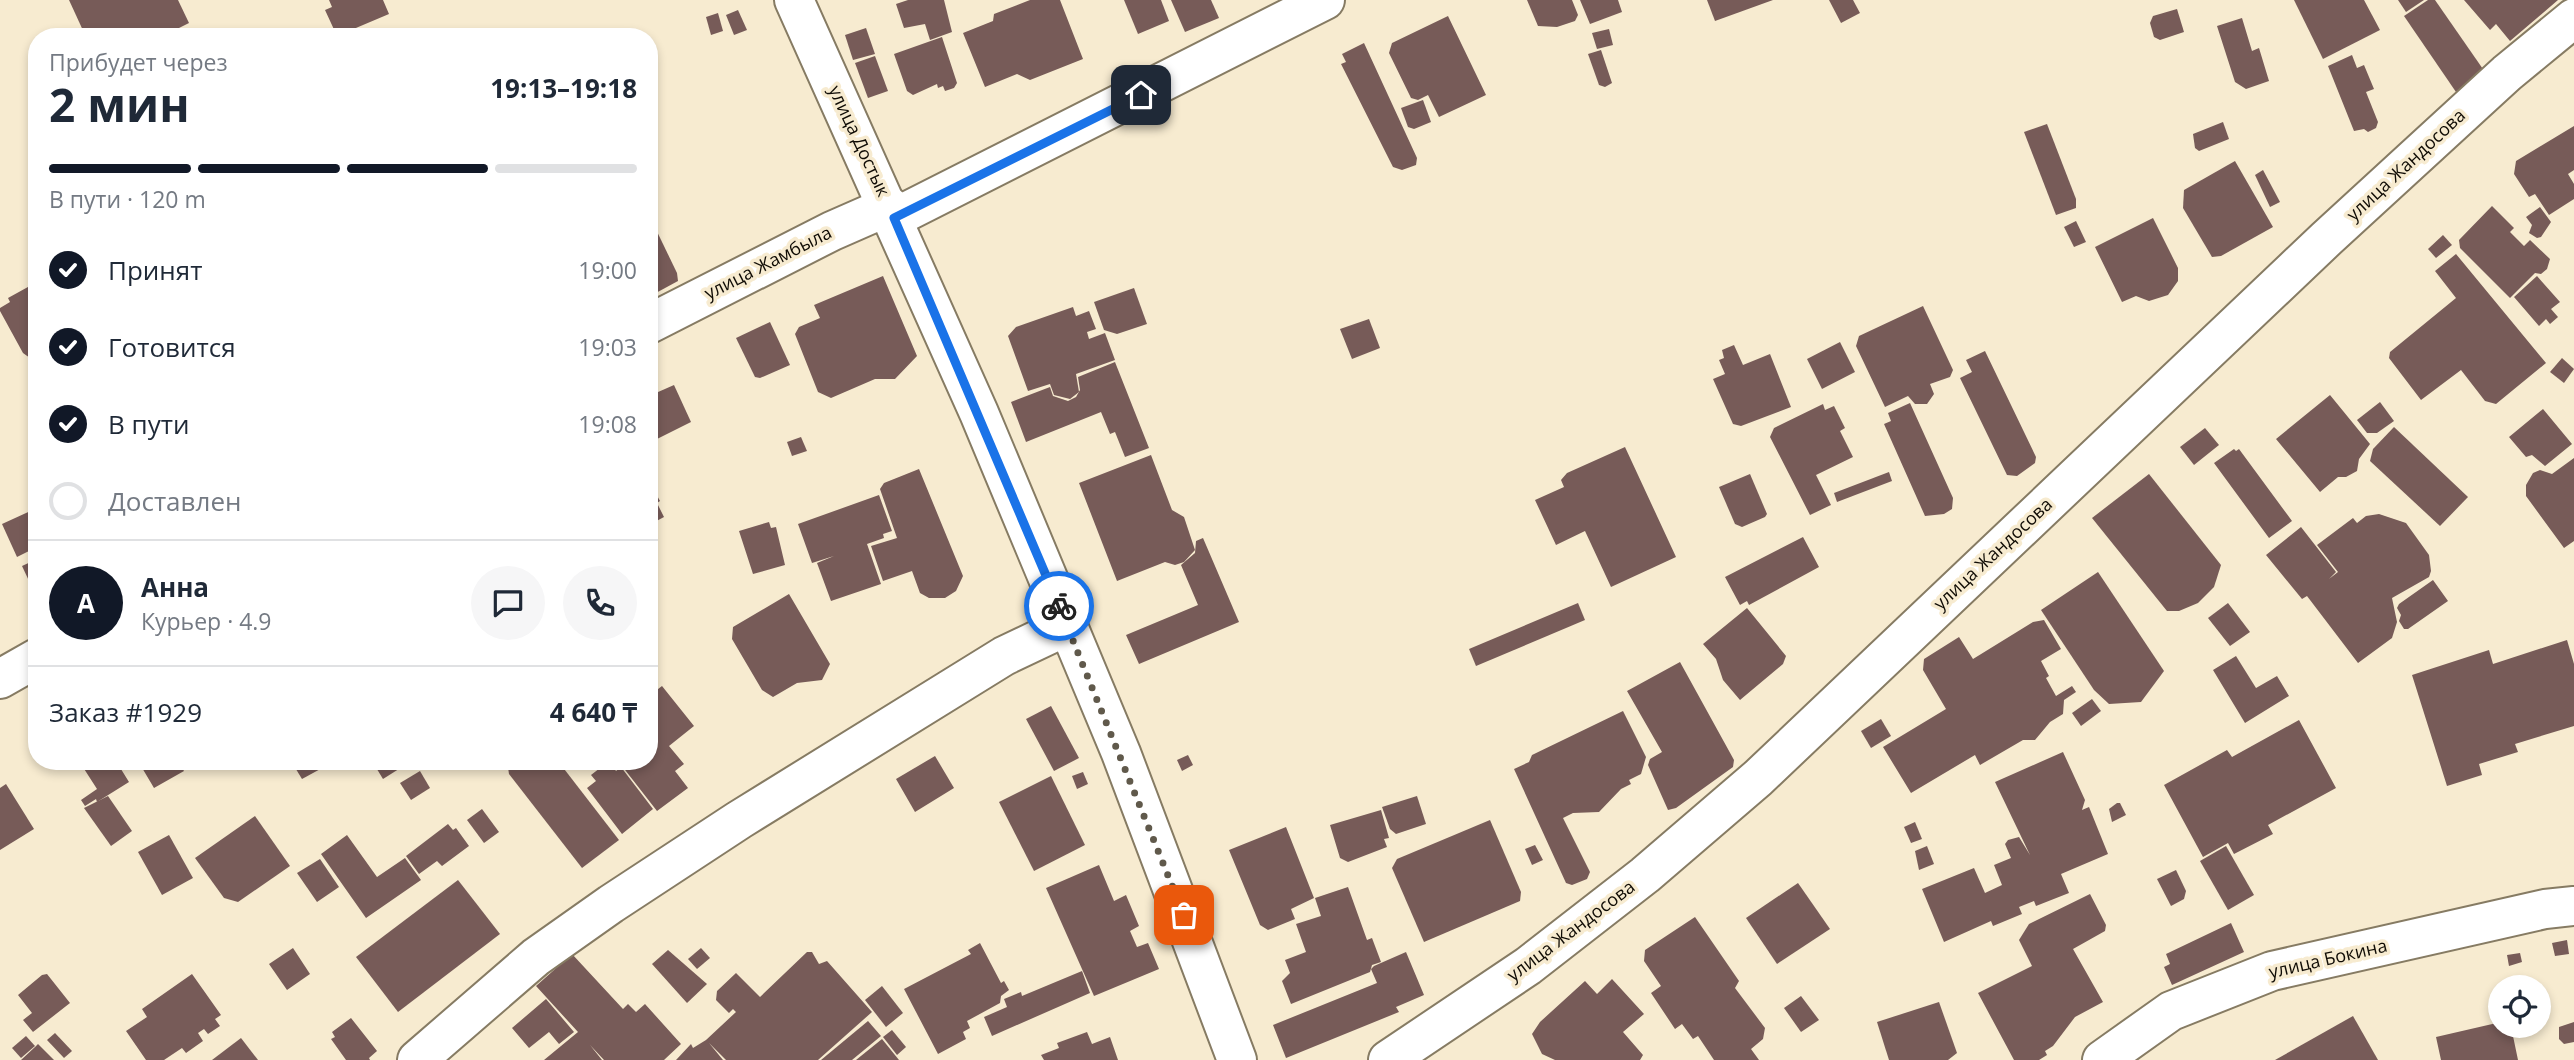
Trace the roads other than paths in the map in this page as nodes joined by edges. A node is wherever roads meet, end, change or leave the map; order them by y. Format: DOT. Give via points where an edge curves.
graph roads {
  1 [pos="794,0"];
  2 [pos="1325,0"];
  3 [pos="2574,18"];
  4 [pos="892,212"];
  5 [pos="658,319"];
  6 [pos="1067,626"];
  7 [pos="28,664"];
  8 [pos="0,678"];
  9 [pos="2574,906"];
  10 [pos="417,1060"];
  11 [pos="1237,1060"];
  12 [pos="1388,1060"];
  13 [pos="2102,1060"];
  1 -- 4 [label="street, улица Достык"];
  2 -- 4 [label="street, улица Жамбыла"];
  3 -- 12 [label="street, улица Жандосова" via="2507,73 2326,239 1758,778 1645,875 1549,949"];
  4 -- 5 [label="street, улица Жамбыла" via="832,231"];
  4 -- 6 [label="street, улица Достык"];
  6 -- 10 [label="street" via="1004,656 611,904 526,965"];
  6 -- 11 [label="street, улица Достык" via="1131,778"];
  7 -- 8 [label="street"];
  9 -- 13 [label="street, улица Бокина" via="2272,971 2171,1011"];
}
